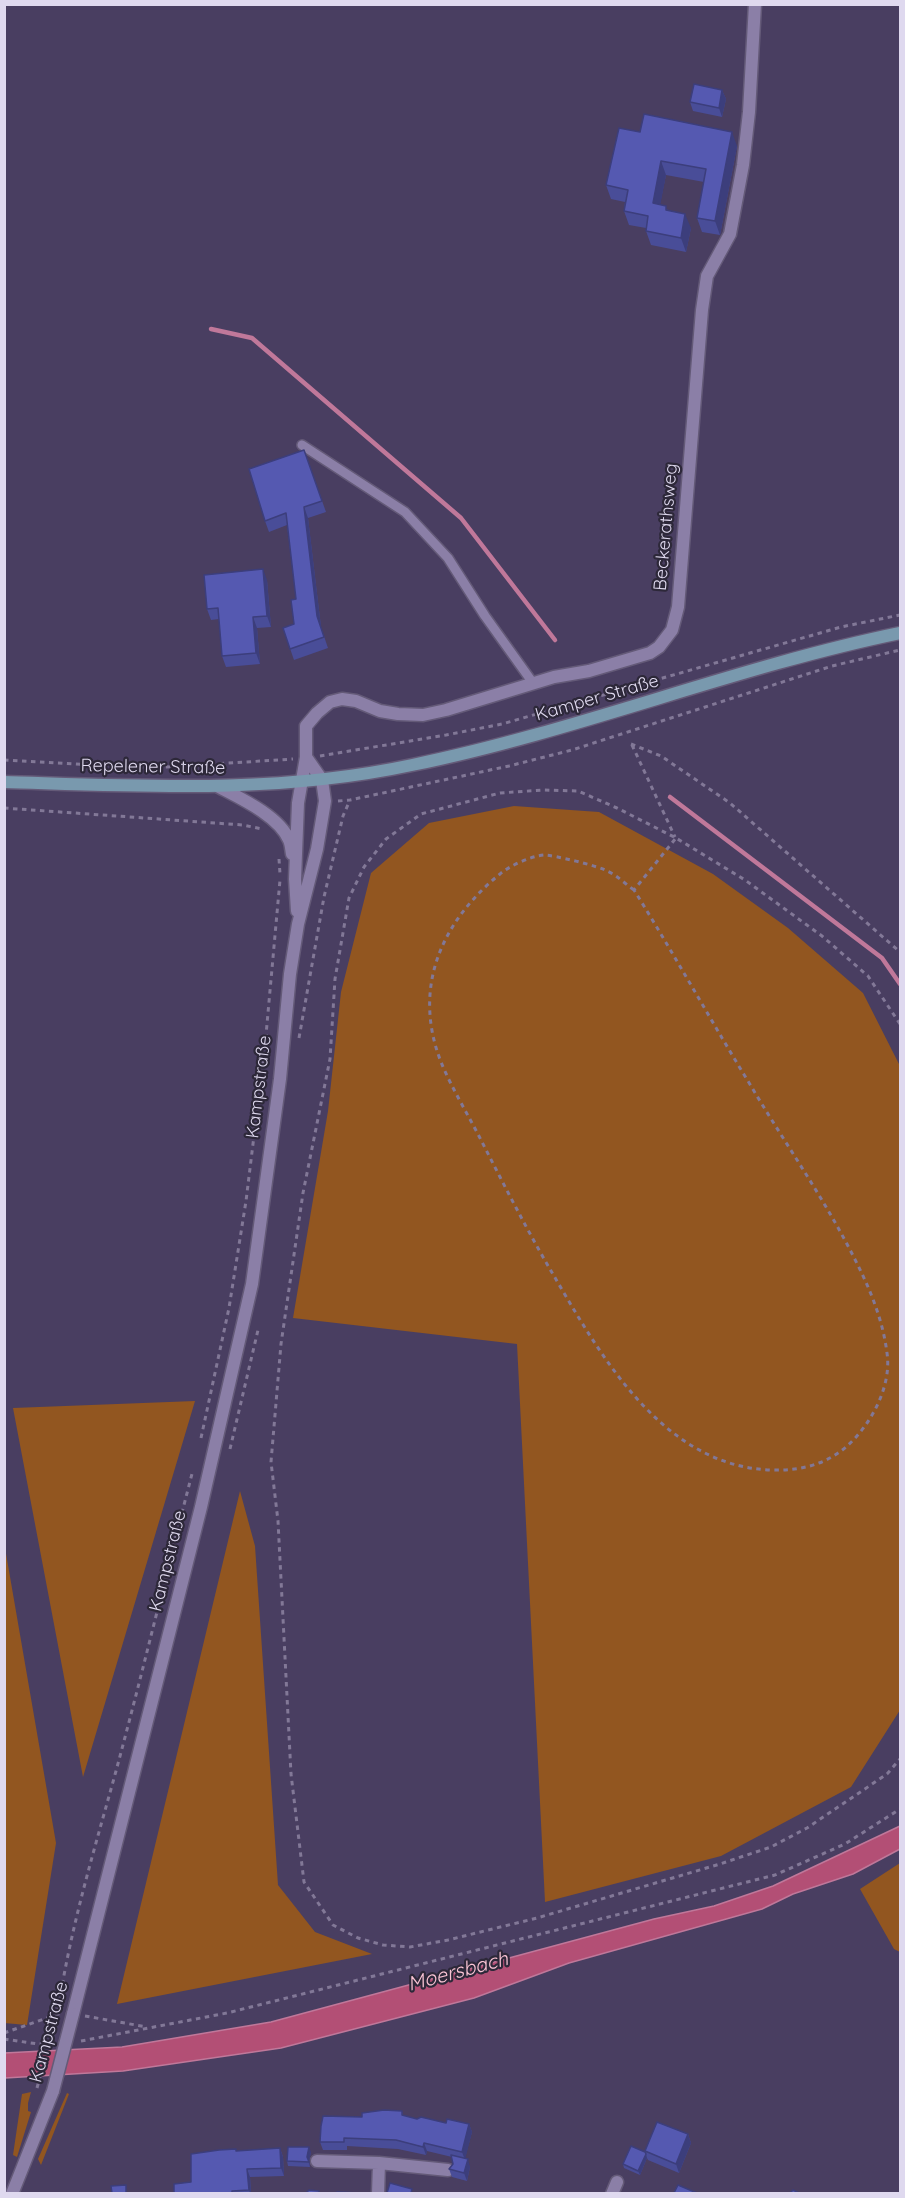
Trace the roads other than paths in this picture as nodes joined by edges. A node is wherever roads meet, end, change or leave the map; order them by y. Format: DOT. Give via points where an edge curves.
graph roads {
  1 [pos="755,4"];
  2 [pos="302,445"];
  3 [pos="900,633"];
  4 [pos="533,683"];
  5 [pos="306,757"];
  6 [pos="322,780"];
  7 [pos="4,782"];
  8 [pos="301,783"];
  9 [pos="219,787"];
  10 [pos="295,879"];
  11 [pos="298,924"];
  12 [pos="317,2162"];
  13 [pos="380,2163"];
  14 [pos="448,2170"];
  15 [pos="12,2193"];
  16 [pos="378,2193"];
  1 -- 4 [label="street, Beckerathsweg" via="743,165 730,234 707,276 702,310 678,607 672,630 650,653"];
  2 -- 4 [label="lane" via="405,512 448,558"];
  3 -- 6 [label="main road, Kamper Straße" via="797,658 512,742 411,766"];
  4 -- 5 [label="street, Beckerathsweg" via="423,715 380,711 356,700 330,702 306,726"];
  5 -- 6 [label="street"];
  5 -- 8 [label="street, Beckerathsweg"];
  6 -- 8 [label="main road, Kamper Straße"];
  6 -- 11 [label="street, Kampstraße" via="325,801 317,849"];
  7 -- 9 [label="main road, Repelener Straße"];
  8 -- 9 [label="main road, Repelener Straße"];
  8 -- 10 [label="street, Kampstraße"];
  9 -- 10 [label="street, Kampstraße" via="260,809 283,830 290,840"];
  10 -- 11 [label="street, Kampstraße"];
  11 -- 15 [label="street, Kampstraße, bridge" via="252,1284 201,1507 53,2091"];
  12 -- 13 [label="street"];
  13 -- 14 [label="street"];
  13 -- 16 [label="street"];
}
